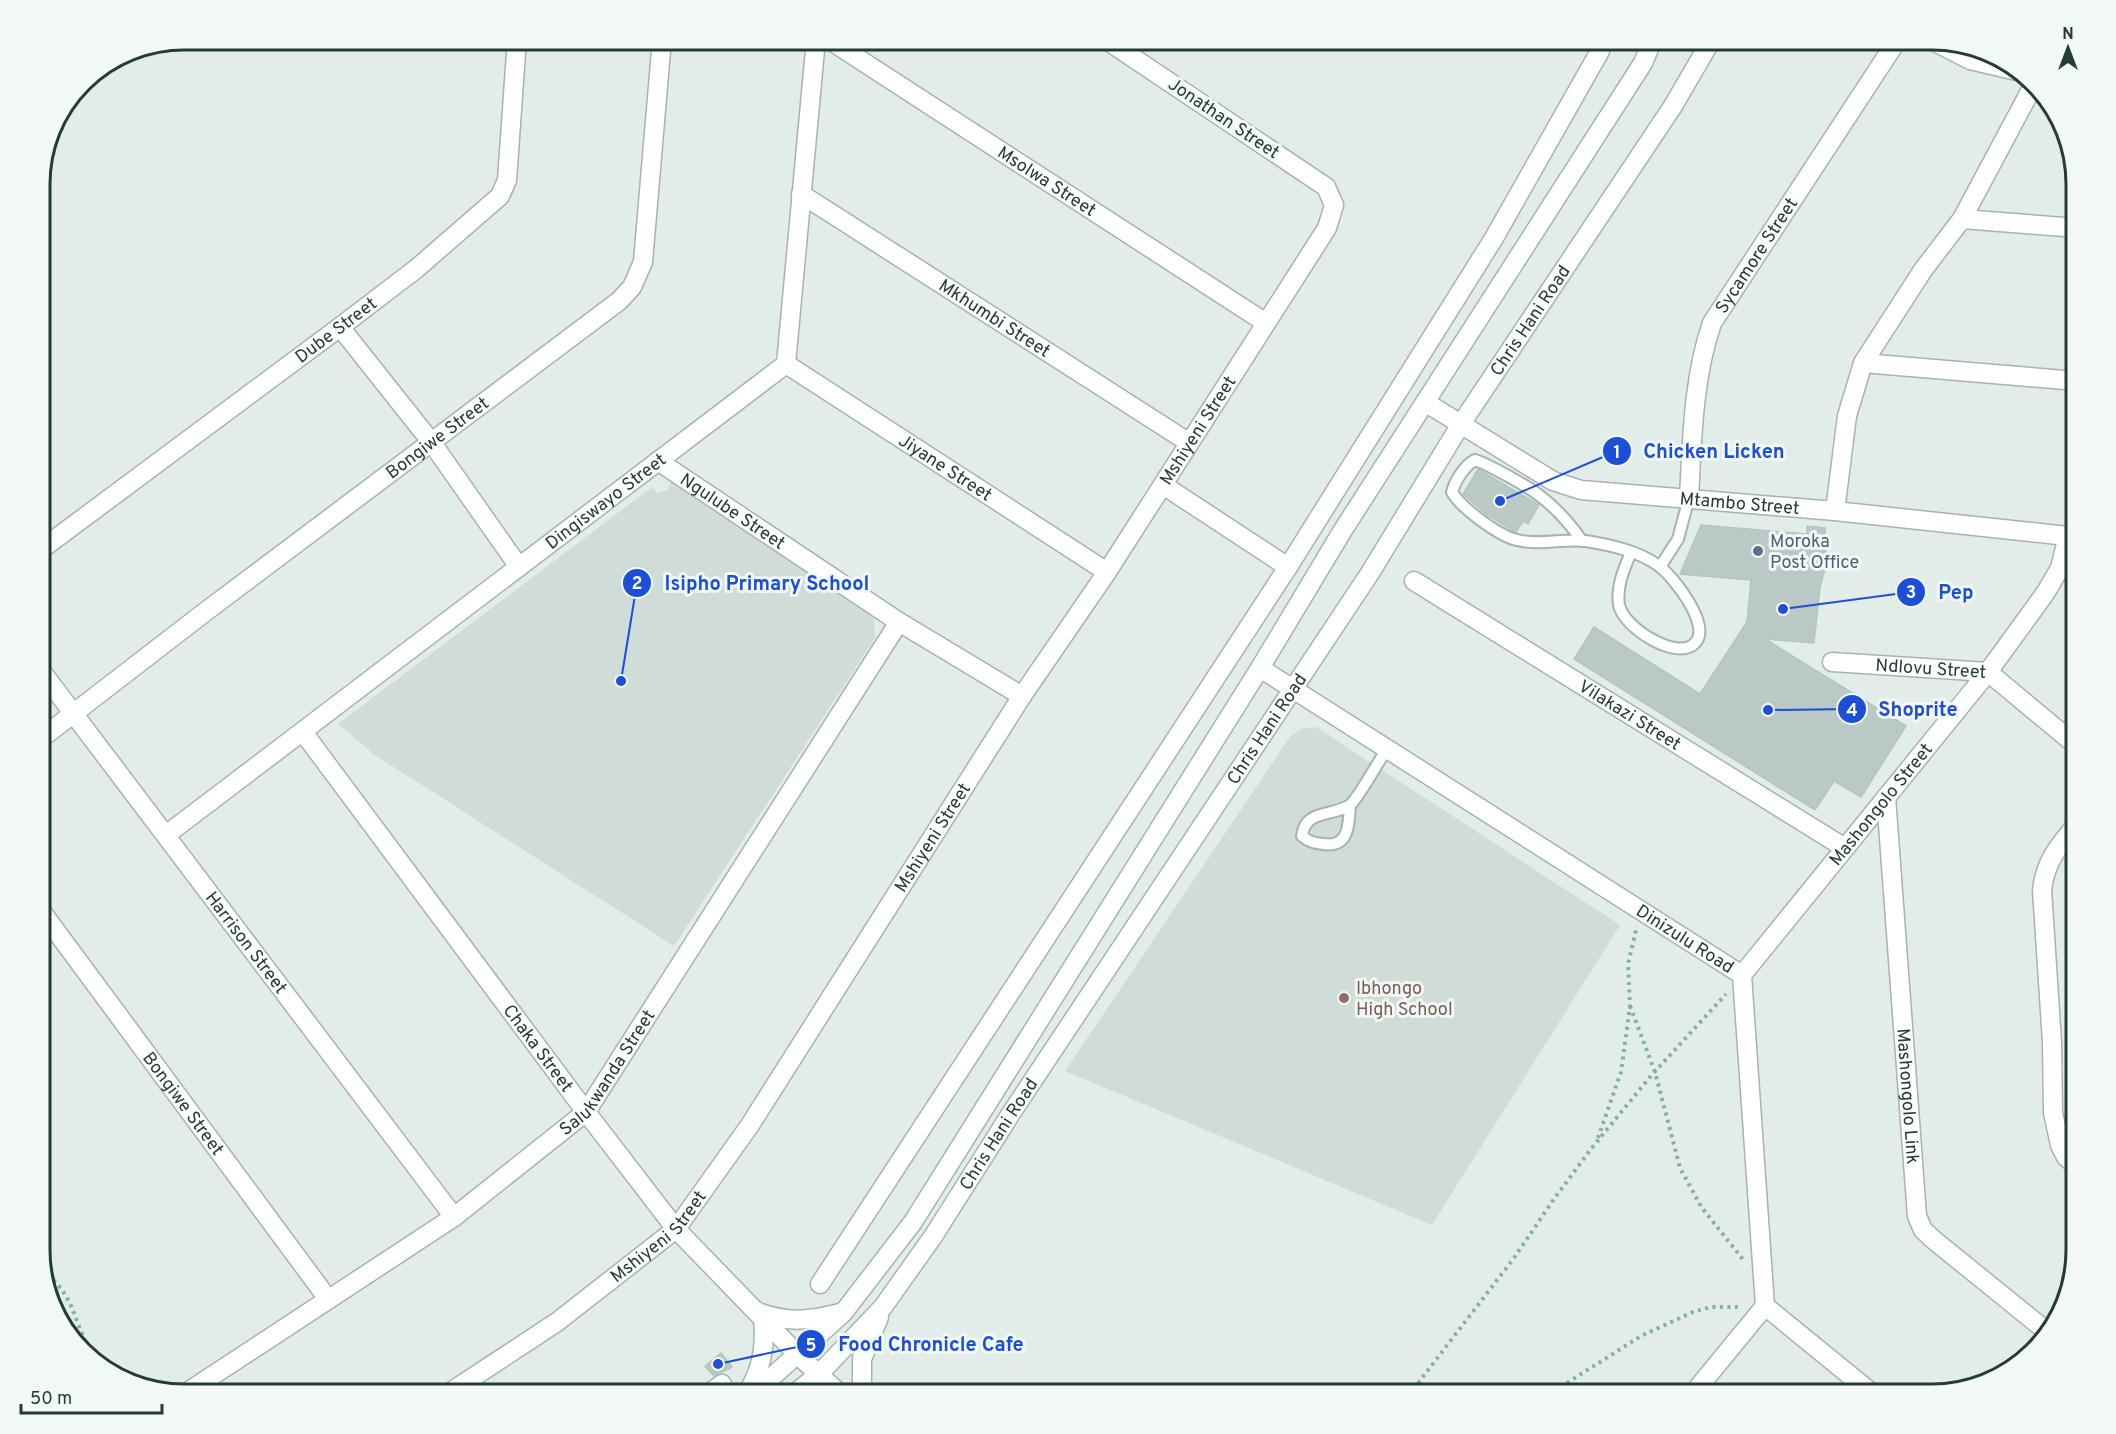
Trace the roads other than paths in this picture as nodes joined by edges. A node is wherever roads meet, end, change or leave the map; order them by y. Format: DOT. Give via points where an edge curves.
graph roads {
  1 [pos="516,50"];
  2 [pos="661,50"];
  3 [pos="815,50"];
  4 [pos="845,50"];
  5 [pos="1121,50"];
  6 [pos="1648,50"];
  7 [pos="1706,50"];
  8 [pos="1892,50"];
  9 [pos="1600,51"];
  10 [pos="1954,52"];
  11 [pos="1998,67"];
  12 [pos="2030,92"];
  13 [pos="801,194"];
  14 [pos="1334,205"];
  15 [pos="1962,219"];
  16 [pos="2066,227"];
  17 [pos="1266,323"];
  18 [pos="340,327"];
  19 [pos="1863,363"];
  20 [pos="786,364"];
  21 [pos="2066,380"];
  22 [pos="1425,402"];
  23 [pos="1461,424"];
  24 [pos="1188,442"];
  25 [pos="432,443"];
  26 [pos="658,461"];
  27 [pos="1163,485"];
  28 [pos="1689,498"];
  29 [pos="1835,511"];
  30 [pos="2066,535"];
  31 [pos="1582,540"];
  32 [pos="50,543"];
  33 [pos="1631,552"];
  34 [pos="2066,552"];
  35 [pos="519,567"];
  36 [pos="1288,567"];
  37 [pos="1660,567"];
  38 [pos="1107,572"];
  39 [pos="1414,581"];
  40 [pos="899,622"];
  41 [pos="1832,662"];
  42 [pos="1260,668"];
  43 [pos="1988,672"];
  44 [pos="50,682"];
  45 [pos="1293,689"];
  46 [pos="1022,696"];
  47 [pos="74,712"];
  48 [pos="50,731"];
  49 [pos="303,732"];
  50 [pos="2066,737"];
  51 [pos="1387,749"];
  52 [pos="1886,797"];
  53 [pos="1350,805"];
  54 [pos="166,835"];
  55 [pos="2066,838"];
  56 [pos="1845,848"];
  57 [pos="50,923"];
  58 [pos="1742,975"];
  59 [pos="586,1112"];
  60 [pos="2066,1157"];
  61 [pos="454,1217"];
  62 [pos="676,1229"];
  63 [pos="820,1284"];
  64 [pos="328,1299"];
  65 [pos="1765,1306"];
  66 [pos="883,1307"];
  67 [pos="843,1313"];
  68 [pos="760,1316"];
  69 [pos="2042,1328"];
  70 [pos="797,1354"];
  71 [pos="819,1374"];
  72 [pos="200,1384"];
  73 [pos="463,1384"];
  74 [pos="751,1384"];
  75 [pos="764,1384"];
  76 [pos="807,1384"];
  77 [pos="829,1384"];
  78 [pos="862,1384"];
  79 [pos="1701,1384"];
  80 [pos="1861,1384"];
  1 -- 18 [label="street, Dube Street" via="507,180 500,196 416,269"];
  2 -- 25 [label="street, Bongiwe Street" via="644,251 638,277 619,301"];
  3 -- 13 [label="street"];
  4 -- 17 [label="street, Msolwa Street"];
  5 -- 14 [label="street, Jonathan Street" via="1326,187"];
  6 -- 22 [label="street, Chris Hani Road"];
  7 -- 23 [label="street, Chris Hani Road" via="1673,106"];
  8 -- 28 [label="street, Sycamore Street" via="1712,323 1700,370"];
  9 -- 36 [label="street" via="1494,237"];
  10 -- 11 [label="street"];
  12 -- 15 [label="street"];
  13 -- 20 [label="street"];
  13 -- 24 [label="street, Mkhumbi Street"];
  14 -- 17 [label="street, Mshiyeni Street" via="1327,228"];
  15 -- 16 [label="street"];
  15 -- 19 [label="street" via="1923,270"];
  17 -- 24 [label="street, Mshiyeni Street"];
  18 -- 25 [label="street"];
  18 -- 32 [label="street, Dube Street"];
  19 -- 21 [label="street"];
  19 -- 29 [label="street" via="1846,416"];
  20 -- 26 [label="street, Dingiswayo Street"];
  20 -- 38 [label="street, Jiyane Street"];
  22 -- 23 [label="street, Mtambo Street"];
  22 -- 42 [label="street, Chris Hani Road"];
  23 -- 28 [label="street, Mtambo Street" via="1553,481 1581,490"];
  23 -- 45 [label="street, Chris Hani Road"];
  24 -- 27 [label="street, Mshiyeni Street"];
  25 -- 35 [label="street"];
  25 -- 47 [label="street, Bongiwe Street"];
  26 -- 35 [label="street, Dingiswayo Street"];
  26 -- 40 [label="street, Ngulube Street"];
  27 -- 36 [label="street"];
  27 -- 38 [label="street, Mshiyeni Street"];
  28 -- 29 [label="street, Mtambo Street"];
  28 -- 37 [label="lane" via="1678,539"];
  29 -- 30 [label="street, Mtambo Street"];
  31 -- 31 [label="lane" via="1550,501 1483,463 1475,460 1469,464 1454,485 1452,492 1461,504 1516,540"];
  31 -- 33 [label="lane"];
  33 -- 37 [label="lane"];
  33 -- 37 [label="lane" via="1619,588 1619,607 1631,625 1650,637 1672,649 1688,648 1697,642 1701,630 1697,616"];
  34 -- 43 [label="street, Mashongolo Street" via="2046,592"];
  35 -- 49 [label="street, Dingiswayo Street"];
  36 -- 63 [label="street"];
  38 -- 46 [label="street, Mshiyeni Street"];
  39 -- 56 [label="street, Vilakazi Street"];
  40 -- 46 [label="street, Ngulube Street"];
  40 -- 59 [label="street, Salukwanda Street"];
  41 -- 43 [label="street, Ndlovu Street"];
  42 -- 45 [label="street, Dinizulu Road"];
  42 -- 67 [label="street, Chris Hani Road" via="913,1222"];
  43 -- 50 [label="street, Ndlovu Street"];
  43 -- 52 [label="street, Mashongolo Street"];
  44 -- 47 [label="street, Harrison Street"];
  45 -- 51 [label="street, Dinizulu Road"];
  45 -- 66 [label="street, Chris Hani Road"];
  46 -- 62 [label="street, Mshiyeni Street" via="750,1125"];
  47 -- 48 [label="street, Bongiwe Street"];
  47 -- 54 [label="street, Harrison Street"];
  49 -- 54 [label="street, Dingiswayo Street"];
  49 -- 59 [label="street, Chaka Street"];
  51 -- 53 [label="lane"];
  51 -- 58 [label="street, Dinizulu Road"];
  52 -- 56 [label="street, Mashongolo Street"];
  52 -- 69 [label="street, Mashongolo Link" via="1917,1216 1923,1230 1944,1249"];
  53 -- 53 [label="lane" via="1347,835 1341,842 1321,844 1302,836 1303,826 1309,820"];
  54 -- 61 [label="street, Harrison Street"];
  55 -- 60 [label="street" via="2045,869 2042,890 2053,1113"];
  56 -- 58 [label="street, Mashongolo Street"];
  57 -- 64 [label="street, Bongiwe Street"];
  58 -- 65 [label="street, Dinizulu Road"];
  59 -- 61 [label="street, Salukwanda Street"];
  59 -- 62 [label="street, Chaka Street"];
  61 -- 64 [label="street, Salukwanda Street"];
  62 -- 68 [label="street, Chaka Street"];
  62 -- 73 [label="street, Mshiyeni Street" via="557,1322"];
  64 -- 72 [label="street, Salukwanda Street"];
  65 -- 79 [label="street"];
  65 -- 80 [label="street"];
  66 -- 71 [label="street, Chris Hani Road"];
  66 -- 78 [label="street" via="862,1359"];
  67 -- 68 [label="street" via="796,1322"];
  67 -- 70 [label="street, Chris Hani Road"];
  68 -- 70 [label="street, Chaka Street"];
  68 -- 74 [label="street" via="765,1338 762,1362"];
  70 -- 71 [label="street, Chaka Street"];
  70 -- 75 [label="street, Chris Hani Road"];
  71 -- 76 [label="street, Chris Hani Road"];
  71 -- 77 [label="street, Chaka Street"];
}
